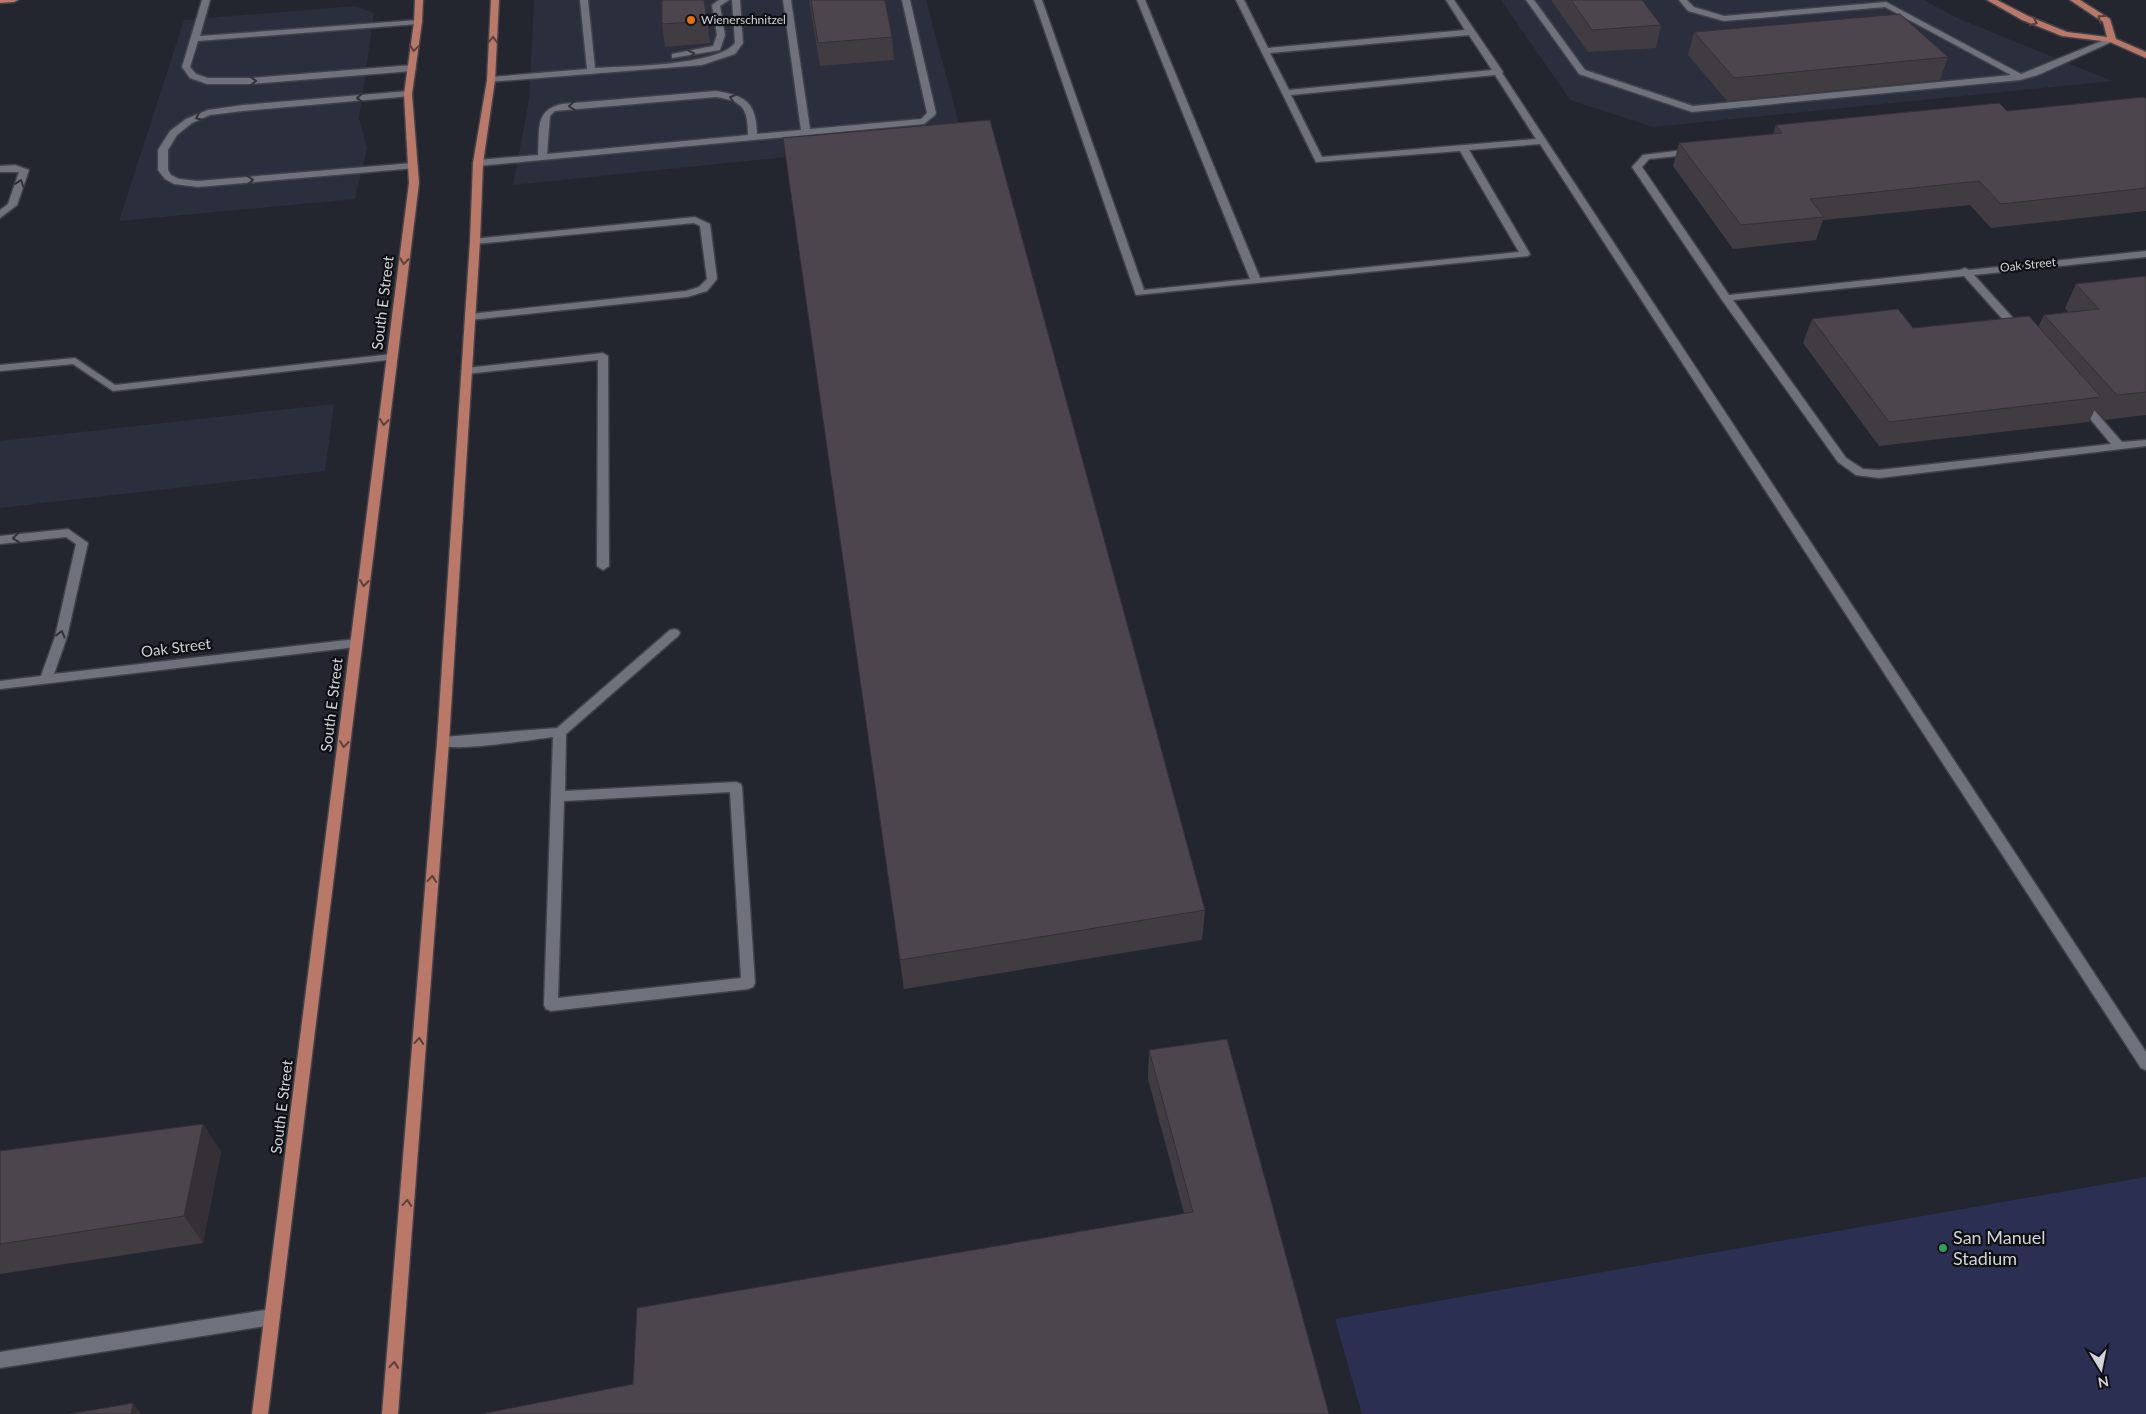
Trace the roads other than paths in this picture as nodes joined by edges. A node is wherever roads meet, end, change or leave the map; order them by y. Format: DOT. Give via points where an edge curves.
graph roads {
  1 [pos="14,0"];
  2 [pos="206,0"];
  3 [pos="419,0"];
  4 [pos="495,0"];
  5 [pos="584,0"];
  6 [pos="725,0"];
  7 [pos="736,0"];
  8 [pos="787,0"];
  9 [pos="906,0"];
  10 [pos="1038,0"];
  11 [pos="1140,0"];
  12 [pos="1240,0"];
  13 [pos="1450,0"];
  14 [pos="1530,0"];
  15 [pos="1683,0"];
  16 [pos="1991,0"];
  17 [pos="2074,0"];
  18 [pos="0,1"];
  19 [pos="1883,2"];
  20 [pos="418,22"];
  21 [pos="1471,32"];
  22 [pos="195,39"];
  23 [pos="2112,40"];
  24 [pos="1265,50"];
  25 [pos="2146,55"];
  26 [pos="591,64"];
  27 [pos="412,68"];
  28 [pos="1499,72"];
  29 [pos="2020,77"];
  30 [pos="491,80"];
  31 [pos="1286,92"];
  32 [pos="408,94"];
  33 [pos="806,131"];
  34 [pos="752,136"];
  35 [pos="1543,141"];
  36 [pos="1462,148"];
  37 [pos="1705,151"];
  38 [pos="542,157"];
  39 [pos="478,162"];
  40 [pos="413,166"];
  41 [pos="0,169"];
  42 [pos="0,216"];
  43 [pos="475,241"];
  44 [pos="2146,254"];
  45 [pos="1965,271"];
  46 [pos="1256,281"];
  47 [pos="1726,298"];
  48 [pos="470,317"];
  49 [pos="2023,336"];
  50 [pos="392,357"];
  51 [pos="0,368"];
  52 [pos="466,371"];
  53 [pos="2074,394"];
  54 [pos="2146,443"];
  55 [pos="2119,446"];
  56 [pos="0,540"];
  57 [pos="604,566"];
  58 [pos="674,634"];
  59 [pos="356,643"];
  60 [pos="46,680"];
  61 [pos="0,686"];
  62 [pos="560,732"];
  63 [pos="443,742"];
  64 [pos="558,796"];
  65 [pos="2146,1064"];
  66 [pos="272,1317"];
  67 [pos="0,1360"];
  68 [pos="260,1414"];
  69 [pos="390,1414"];
  1 -- 18 [label="main road"];
  2 -- 22 [label="street"];
  3 -- 20 [label="main road, South E Street"];
  30 -- 4 [label="main road, one-way"];
  5 -- 26 [label="street"];
  26 -- 6 [label="street, one-way" via="689,55 717,48 721,35 716,5"];
  7 -- 26 [label="street" via="739,43 732,52 702,62"];
  8 -- 33 [label="street"];
  9 -- 33 [label="street" via="932,113 924,121"];
  10 -- 46 [label="street" via="1140,293"];
  11 -- 46 [label="street"];
  12 -- 24 [label="street"];
  13 -- 21 [label="street"];
  14 -- 29 [label="street" via="1582,72 1692,109"];
  15 -- 19 [label="street" via="1691,9 1724,19"];
  16 -- 23 [label="main road, one-way" via="2065,34"];
  23 -- 17 [label="main road, one-way" via="2107,21"];
  19 -- 29 [label="street"];
  20 -- 22 [label="street"];
  20 -- 27 [label="main road, South E Street, one-way"];
  21 -- 24 [label="street"];
  21 -- 28 [label="street"];
  22 -- 27 [label="street, one-way" via="186,67 193,76 207,81 250,81"];
  23 -- 25 [label="main road"];
  23 -- 29 [label="street"];
  24 -- 31 [label="street"];
  26 -- 30 [label="street"];
  27 -- 32 [label="main road, South E Street"];
  28 -- 31 [label="street"];
  28 -- 35 [label="street"];
  30 -- 39 [label="main road"];
  31 -- 36 [label="street" via="1319,160"];
  32 -- 40 [label="main road, South E Street"];
  32 -- 40 [label="street, one-way" via="208,113 173,133 163,150 163,170 177,182 198,184"];
  33 -- 34 [label="street"];
  34 -- 38 [label="street"];
  34 -- 38 [label="street, one-way" via="751,110 734,96 716,94 562,107 546,114"];
  35 -- 36 [label="street"];
  35 -- 65 [label="street"];
  36 -- 46 [label="street" via="1525,254"];
  37 -- 47 [label="street" via="1646,157 1638,167"];
  38 -- 39 [label="street"];
  39 -- 43 [label="main road"];
  40 -- 50 [label="main road, South E Street, one-way" via="414,183"];
  42 -- 41 [label="street, one-way" via="12,205 24,170"];
  43 -- 48 [label="main road"];
  43 -- 48 [label="street" via="695,220 705,224 712,279 704,288 688,294"];
  44 -- 45 [label="street, Oak Street"];
  45 -- 47 [label="street, Oak Street"];
  45 -- 49 [label="street"];
  47 -- 55 [label="street" via="1842,460 1860,472 1879,474"];
  48 -- 52 [label="main road"];
  50 -- 51 [label="street" via="113,388 75,361"];
  50 -- 59 [label="main road, South E Street, one-way"];
  52 -- 57 [label="street" via="603,356"];
  52 -- 63 [label="main road"];
  53 -- 55 [label="street"];
  54 -- 55 [label="street"];
  60 -- 56 [label="street, one-way" via="61,637 82,543 68,533"];
  58 -- 62 [label="street"];
  59 -- 60 [label="street, Oak Street"];
  59 -- 66 [label="main road, South E Street, one-way"];
  60 -- 61 [label="street, Oak Street"];
  62 -- 63 [label="street"];
  62 -- 64 [label="street"];
  69 -- 63 [label="main road, one-way"];
  64 -- 64 [label="street" via="736,787 748,983 551,1005"];
  66 -- 67 [label="street"];
  66 -- 68 [label="main road, South E Street"];
}
